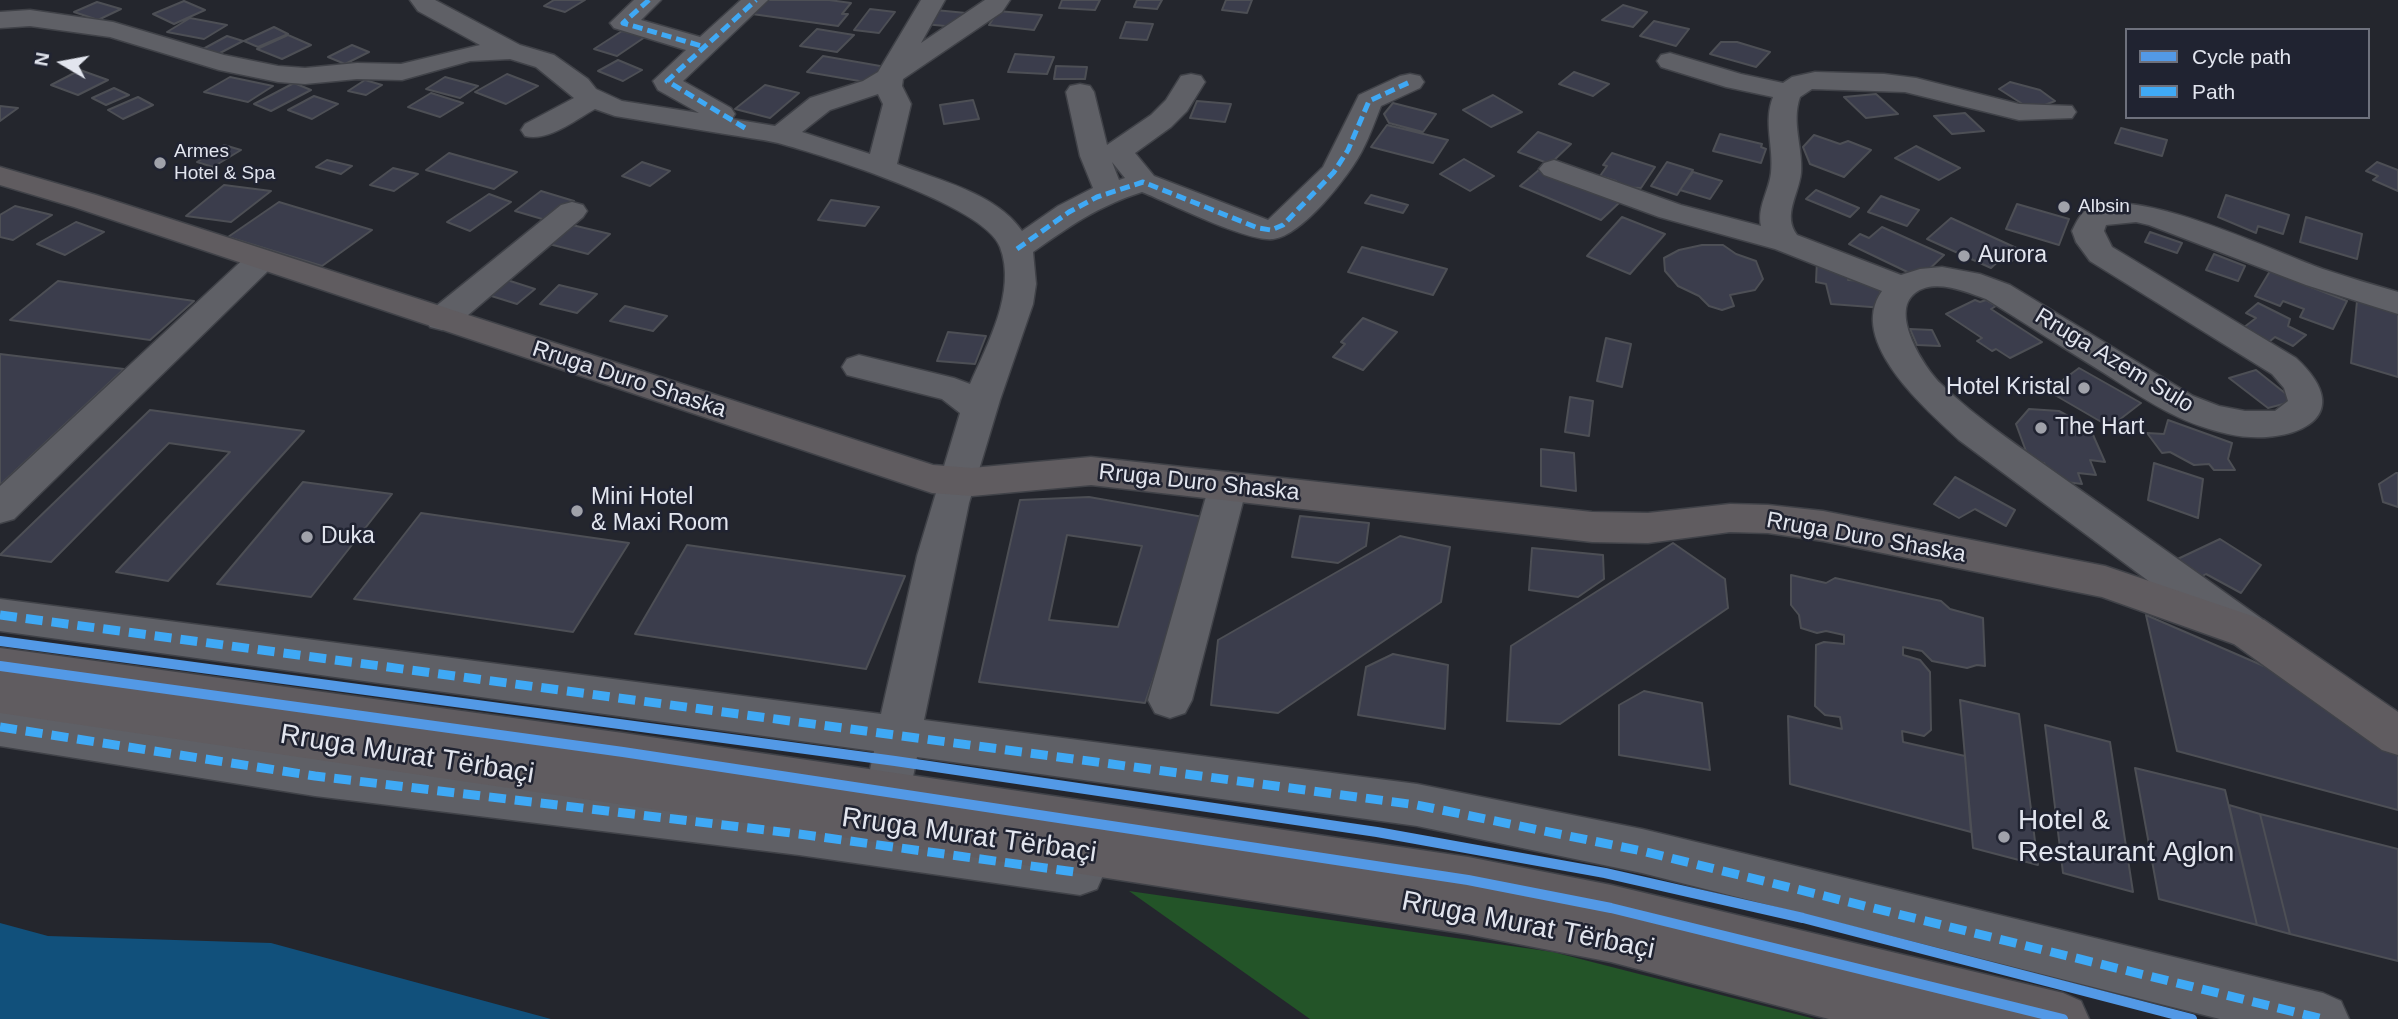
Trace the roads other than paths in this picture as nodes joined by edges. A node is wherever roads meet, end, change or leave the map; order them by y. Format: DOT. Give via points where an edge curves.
graph roads {
  1 [pos="81,0"];
  2 [pos="422,0"];
  3 [pos="649,0"];
  4 [pos="756,0"];
  5 [pos="933,0"];
  6 [pos="998,0"];
  7 [pos="46,19"];
  8 [pos="0,20"];
  9 [pos="705,47"];
  10 [pos="511,51"];
  11 [pos="1670,61"];
  12 [pos="890,74"];
  13 [pos="1191,82"];
  14 [pos="1410,82"];
  15 [pos="1080,92"];
  16 [pos="1789,92"];
  17 [pos="594,99"];
  18 [pos="2062,112"];
  19 [pos="745,128"];
  20 [pos="536,130"];
  21 [pos="781,135"];
  22 [pos="883,168"];
  23 [pos="1553,169"];
  24 [pos="0,176"];
  25 [pos="1143,182"];
  26 [pos="1109,191"];
  27 [pos="572,211"];
  28 [pos="1786,242"];
  29 [pos="1017,249"];
  30 [pos="261,260"];
  31 [pos="1900,286"];
  32 [pos="2398,303"];
  33 [pos="442,319"];
  34 [pos="859,367"];
  35 [pos="978,409"];
  36 [pos="954,483"];
  37 [pos="1228,486"];
  38 [pos="0,509"];
  39 [pos="0,615"];
  40 [pos="2249,632"];
  41 [pos="0,666"];
  42 [pos="0,695"];
  43 [pos="1170,701"];
  44 [pos="0,727"];
  45 [pos="2398,736"];
  46 [pos="900,738"];
  47 [pos="885,808"];
  48 [pos="1082,873"];
  49 [pos="1929,1019"];
  50 [pos="2063,1019"];
  51 [pos="2323,1019"];
  1 -- 7 [label="street"];
  2 -- 10 [label="street"];
  3 -- 9 [label="street" via="622,23"];
  4 -- 9 [label="street"];
  5 -- 12 [label="street"];
  6 -- 12 [label="street"];
  7 -- 8 [label="street"];
  7 -- 10 [label="street" via="126,32 219,62 278,75 402,72 469,53"];
  9 -- 19 [label="street" via="670,77 668,85"];
  10 -- 17 [label="street" via="545,61"];
  11 -- 16 [label="street"];
  12 -- 21 [label="street" via="873,87 820,104"];
  12 -- 22 [label="street" via="888,86 897,104"];
  13 -- 25 [label="street" via="1161,121 1119,148"];
  14 -- 25 [label="street" via="1368,101 1334,172 1294,216 1272,230"];
  15 -- 26 [label="street" via="1095,156"];
  16 -- 18 [label="street" via="1802,82 1881,81 2022,113"];
  16 -- 28 [label="street" via="1782,116 1787,167 1774,216 1776,232"];
  17 -- 19 [label="street" via="633,112"];
  17 -- 20 [label="street"];
  19 -- 21 [label="street"];
  21 -- 22 [label="street"];
  22 -- 29 [label="street" via="989,215 1009,233"];
  23 -- 28 [label="street" via="1671,211"];
  24 -- 30 [label="main road, Rruga Duro Shaska"];
  25 -- 26 [label="street"];
  26 -- 29 [label="street" via="1069,212"];
  27 -- 33 [label="street"];
  28 -- 31 [label="street"];
  29 -- 35 [label="street" via="1017,302"];
  30 -- 33 [label="main road, Rruga Duro Shaska"];
  30 -- 38 [label="street"];
  31 -- 32 [label="street, Rruga Azem Sulo" via="1933,276 1978,283 2180,404 2256,425 2278,425 2306,408 2306,391 2299,380 2284,366 2101,254 2088,231 2092,221 2116,212 2157,217 2317,278"];
  31 -- 40 [label="street" via="1889,318 1914,375 1935,397 1972,431"];
  33 -- 36 [label="main road, Rruga Duro Shaska"];
  34 -- 35 [label="street" via="954,390"];
  35 -- 36 [label="street"];
  36 -- 37 [label="main road, Rruga Duro Shaska" via="1062,471"];
  36 -- 46 [label="street"];
  37 -- 40 [label="main road, Rruga Duro Shaska" via="1592,527 1648,528 1730,518 1823,526 2105,582"];
  37 -- 43 [label="street"];
  39 -- 46 [label="street"];
  40 -- 45 [label="main road, Rruga Duro Shaska"];
  41 -- 47 [label="main road, Rruga Murat Tërbaçi" via="623,752"];
  42 -- 47 [label="main road, Rruga Murat Tërbaçi"];
  44 -- 48 [label="street" via="315,776"];
  46 -- 47 [label="street"];
  46 -- 51 [label="street" via="1416,805 1519,824"];
  47 -- 49 [label="main road, Rruga Murat Tërbaçi" via="1611,939"];
  47 -- 50 [label="main road, Rruga Murat Tërbaçi" via="1468,880 1624,911"];
}
